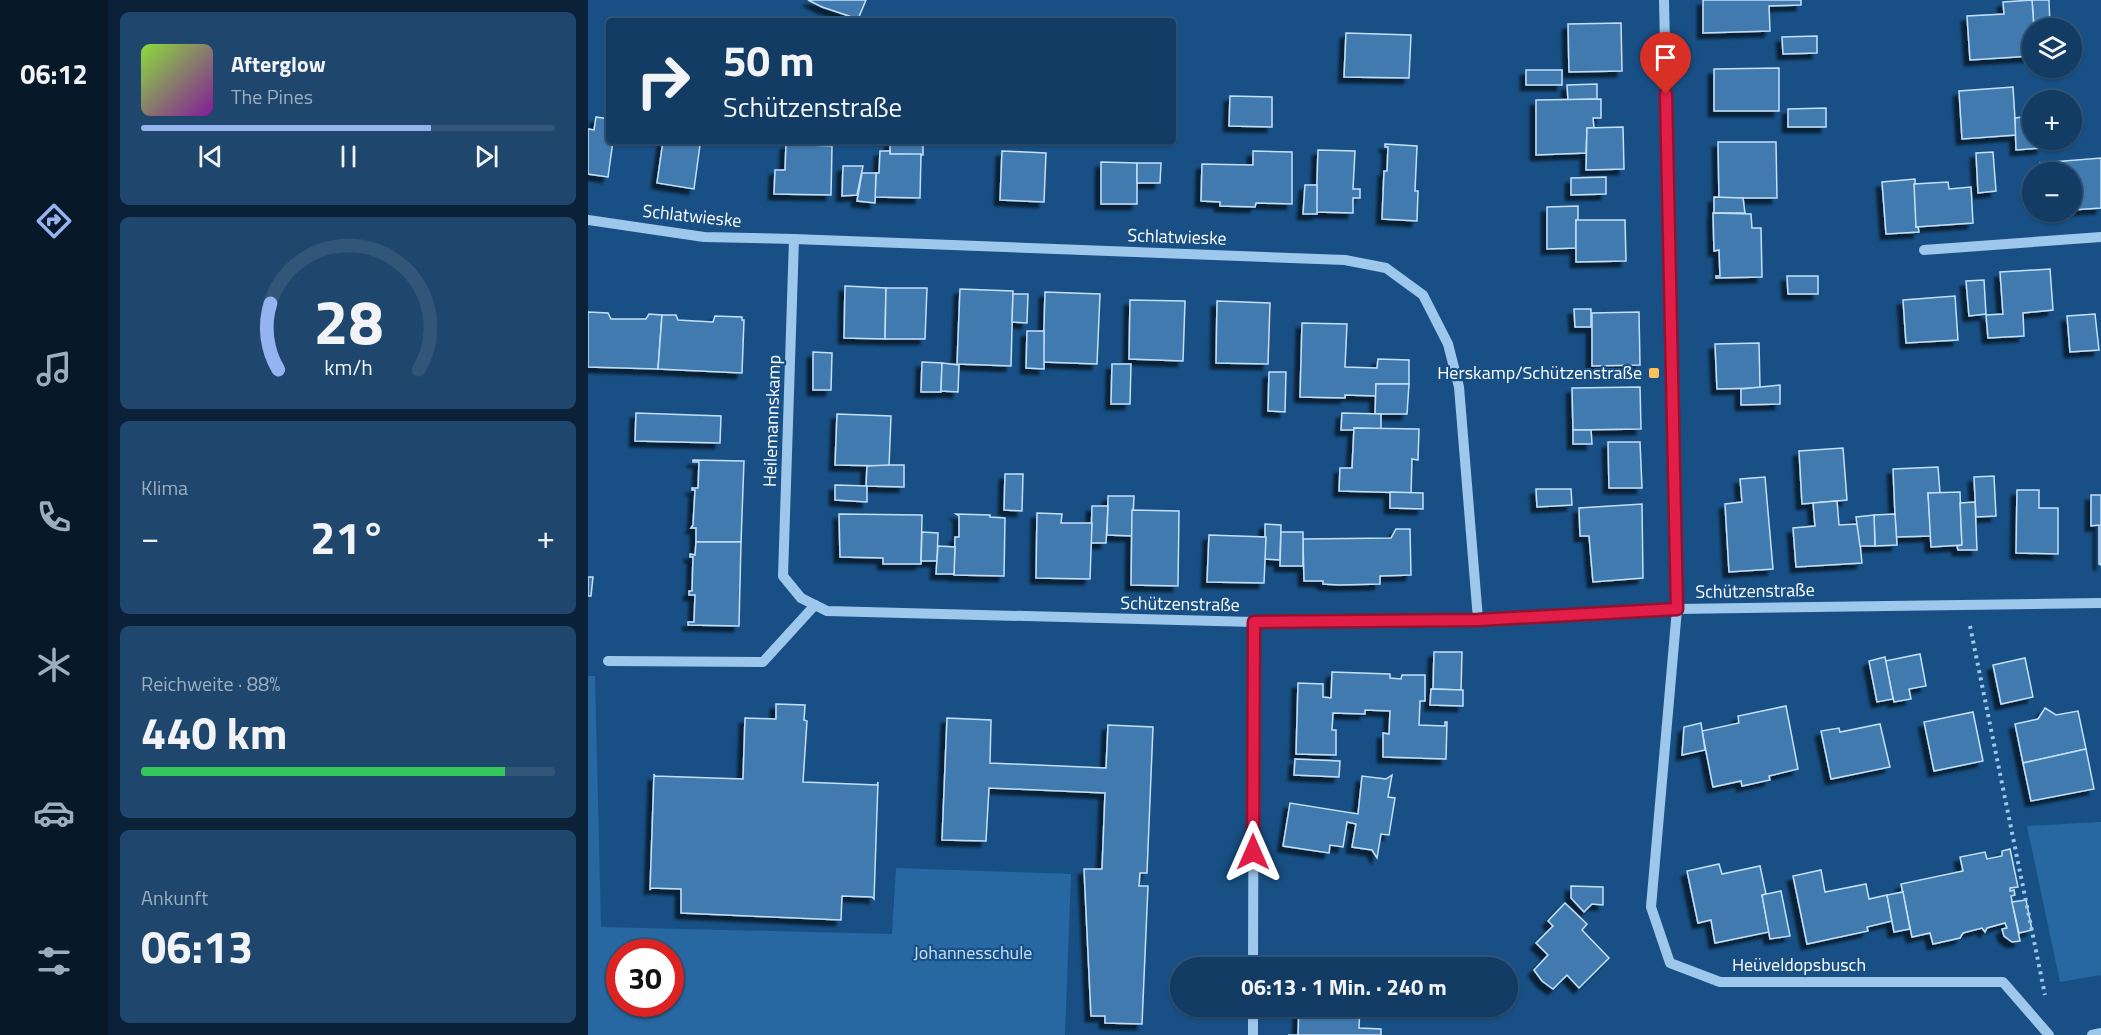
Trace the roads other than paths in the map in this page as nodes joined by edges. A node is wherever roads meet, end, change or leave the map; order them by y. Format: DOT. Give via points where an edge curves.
graph roads {
  1 [pos="1664,0"];
  2 [pos="588,220"];
  3 [pos="2101,237"];
  4 [pos="794,239"];
  5 [pos="1924,250"];
  6 [pos="801,598"];
  7 [pos="2101,603"];
  8 [pos="815,605"];
  9 [pos="1677,609"];
  10 [pos="1478,620"];
  11 [pos="1254,622"];
  12 [pos="608,661"];
  13 [pos="1253,957"];
  14 [pos="1253,1017"];
  15 [pos="2101,1033"];
  16 [pos="1253,1035"];
  17 [pos="2049,1035"];
  18 [pos="2092,1035"];
  1 -- 9 [label="street"];
  2 -- 4 [label="street, Schlatwieske" via="704,237"];
  3 -- 5 [label="street"];
  4 -- 6 [label="street, Heilemannskamp" via="783,576"];
  4 -- 10 [label="street, Schlatwieske" via="1345,260 1386,268 1424,295 1448,344 1460,399"];
  6 -- 8 [label="street, Schützenstraße"];
  7 -- 9 [label="street, Schützenstraße"];
  8 -- 11 [label="street, Schützenstraße" via="827,611"];
  8 -- 12 [label="street" via="763,662"];
  9 -- 10 [label="street, Schützenstraße"];
  9 -- 17 [label="street, Heüveldopsbusch" via="1651,907 1670,963 1720,982 2002,982"];
  10 -- 11 [label="street, Schützenstraße"];
  11 -- 13 [label="street"];
  14 -- 16 [label="street"];
  15 -- 18 [label="street"];
}
